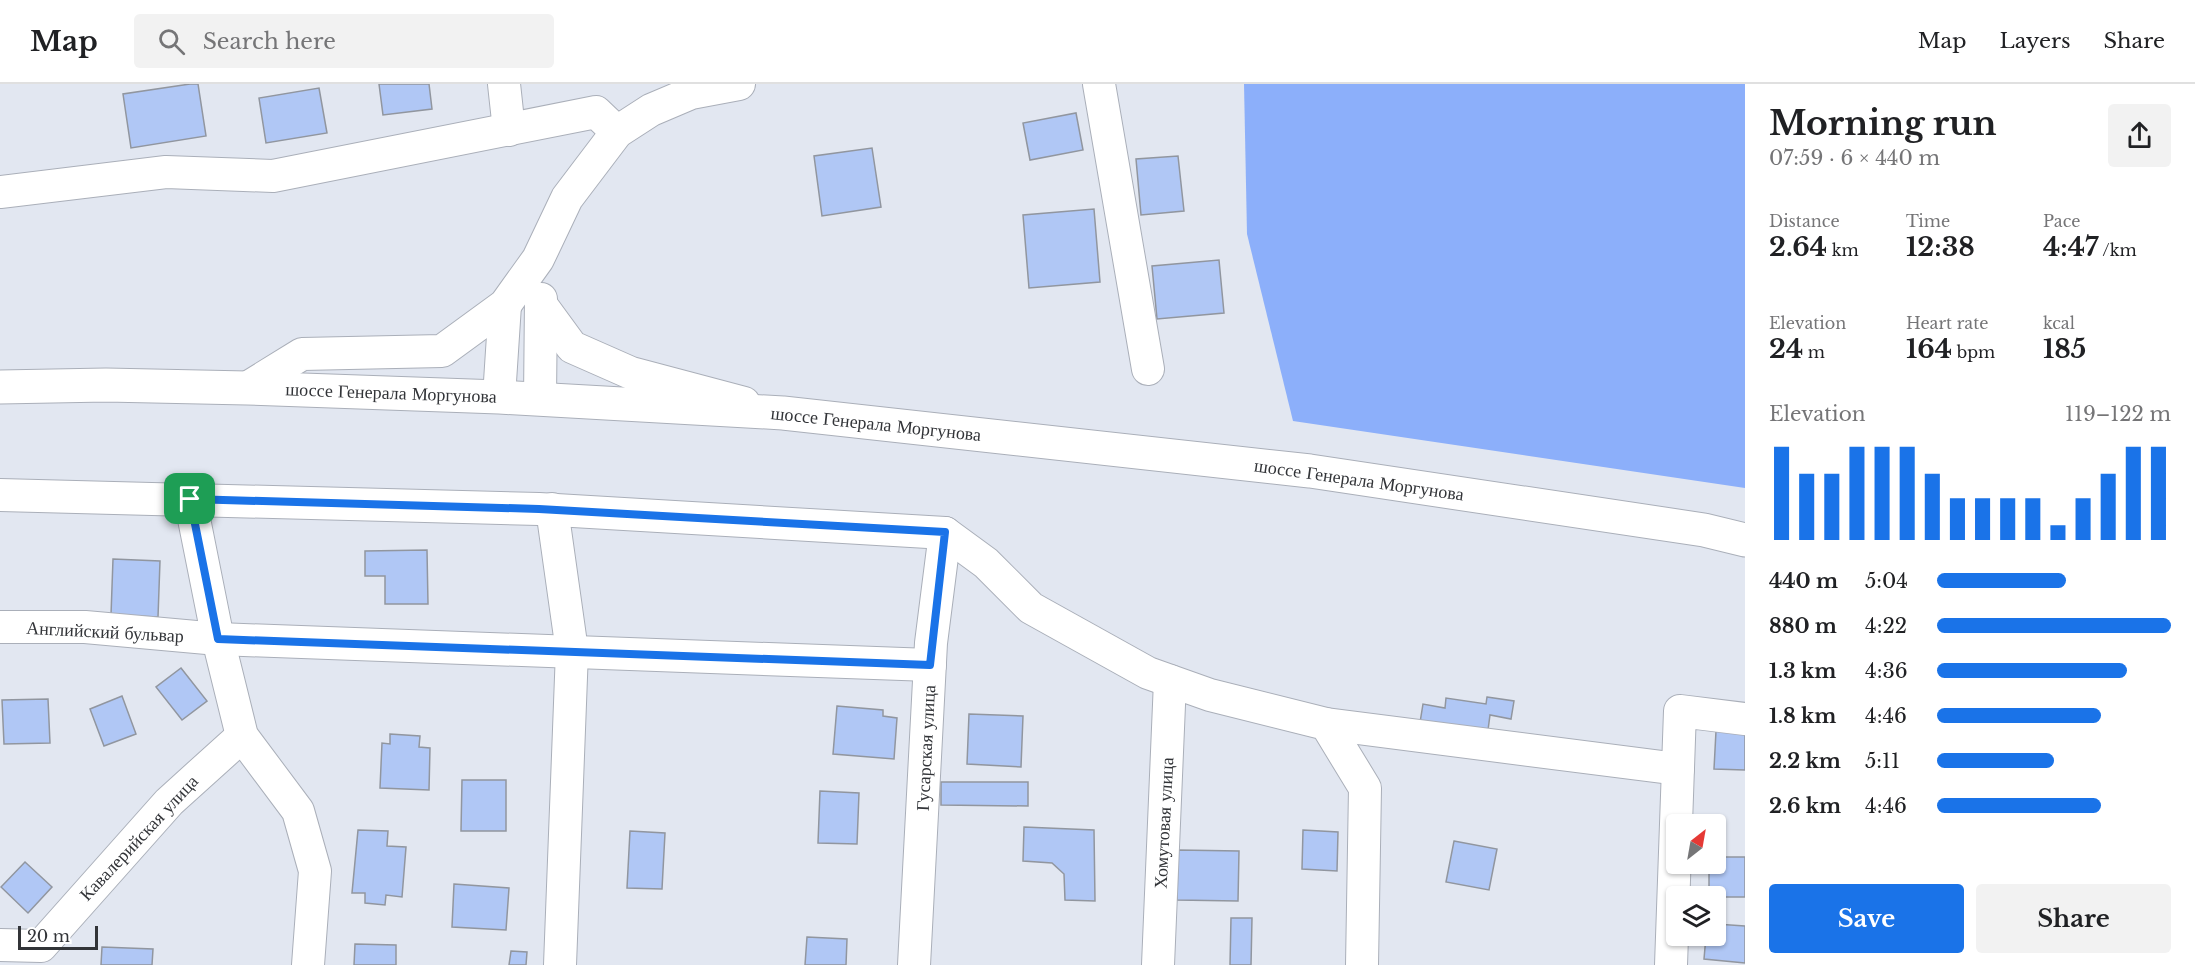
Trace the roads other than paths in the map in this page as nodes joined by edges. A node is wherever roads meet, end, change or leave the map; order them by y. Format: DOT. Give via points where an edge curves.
graph roads {
  1 [pos="504,84"];
  2 [pos="739,84"];
  3 [pos="1099,84"];
  4 [pos="509,130"];
  5 [pos="617,132"];
  6 [pos="0,192"];
  7 [pos="538,259"];
  8 [pos="505,305"];
  9 [pos="542,306"];
  10 [pos="1148,369"];
  11 [pos="0,387"];
  12 [pos="247,388"];
  13 [pos="499,397"];
  14 [pos="540,399"];
  15 [pos="783,413"];
  16 [pos="0,495"];
  17 [pos="190,499"];
  18 [pos="552,509"];
  19 [pos="945,532"];
  20 [pos="1745,540"];
  21 [pos="0,627"];
  22 [pos="218,639"];
  23 [pos="572,651"];
  24 [pos="930,665"];
  25 [pos="1170,681"];
  26 [pos="1745,719"];
  27 [pos="1326,724"];
  28 [pos="242,736"];
  29 [pos="1678,769"];
  30 [pos="0,945"];
  31 [pos="41,955"];
  32 [pos="308,965"];
  33 [pos="560,965"];
  34 [pos="914,965"];
  35 [pos="1158,965"];
  36 [pos="1362,965"];
  37 [pos="1671,965"];
  1 -- 4 [label="street"];
  2 -- 5 [label="street" via="691,93 651,110"];
  3 -- 10 [label="street"];
  4 -- 5 [label="street" via="596,112"];
  4 -- 6 [label="street" via="273,176 166,172"];
  5 -- 7 [label="street" via="567,198"];
  7 -- 8 [label="street"];
  7 -- 9 [label="street"];
  8 -- 12 [label="street" via="442,351 302,354"];
  8 -- 13 [label="street"];
  9 -- 14 [label="street"];
  9 -- 15 [label="street" via="572,347 582,352 631,373"];
  11 -- 12 [label="main road, шоссе Генерала Моргунова"];
  12 -- 13 [label="main road, шоссе Генерала Моргунова"];
  13 -- 14 [label="main road, шоссе Генерала Моргунова"];
  14 -- 15 [label="main road, шоссе Генерала Моргунова"];
  15 -- 20 [label="main road, шоссе Генерала Моргунова" via="1310,471 1704,530"];
  16 -- 17 [label="street"];
  17 -- 18 [label="street"];
  17 -- 22 [label="street"];
  18 -- 19 [label="street"];
  18 -- 23 [label="street"];
  19 -- 24 [label="street, Гусарская улица"];
  19 -- 25 [label="street" via="986,563 1031,608 1148,673"];
  21 -- 22 [label="street, Английский бульвар" via="85,627"];
  22 -- 23 [label="street, Английский бульвар"];
  22 -- 28 [label="street"];
  23 -- 24 [label="street, Английский бульвар"];
  23 -- 33 [label="street"];
  24 -- 34 [label="street, Гусарская улица"];
  25 -- 27 [label="street"];
  25 -- 35 [label="street, Хомутовая улица"];
  26 -- 29 [label="street" via="1680,711"];
  27 -- 29 [label="street"];
  27 -- 36 [label="street" via="1365,788"];
  28 -- 31 [label="street, Кавалерийская улица" via="169,802"];
  28 -- 32 [label="street" via="298,811 315,871"];
  29 -- 37 [label="street"];
  30 -- 31 [label="street, Кавалерийская улица"];
}
